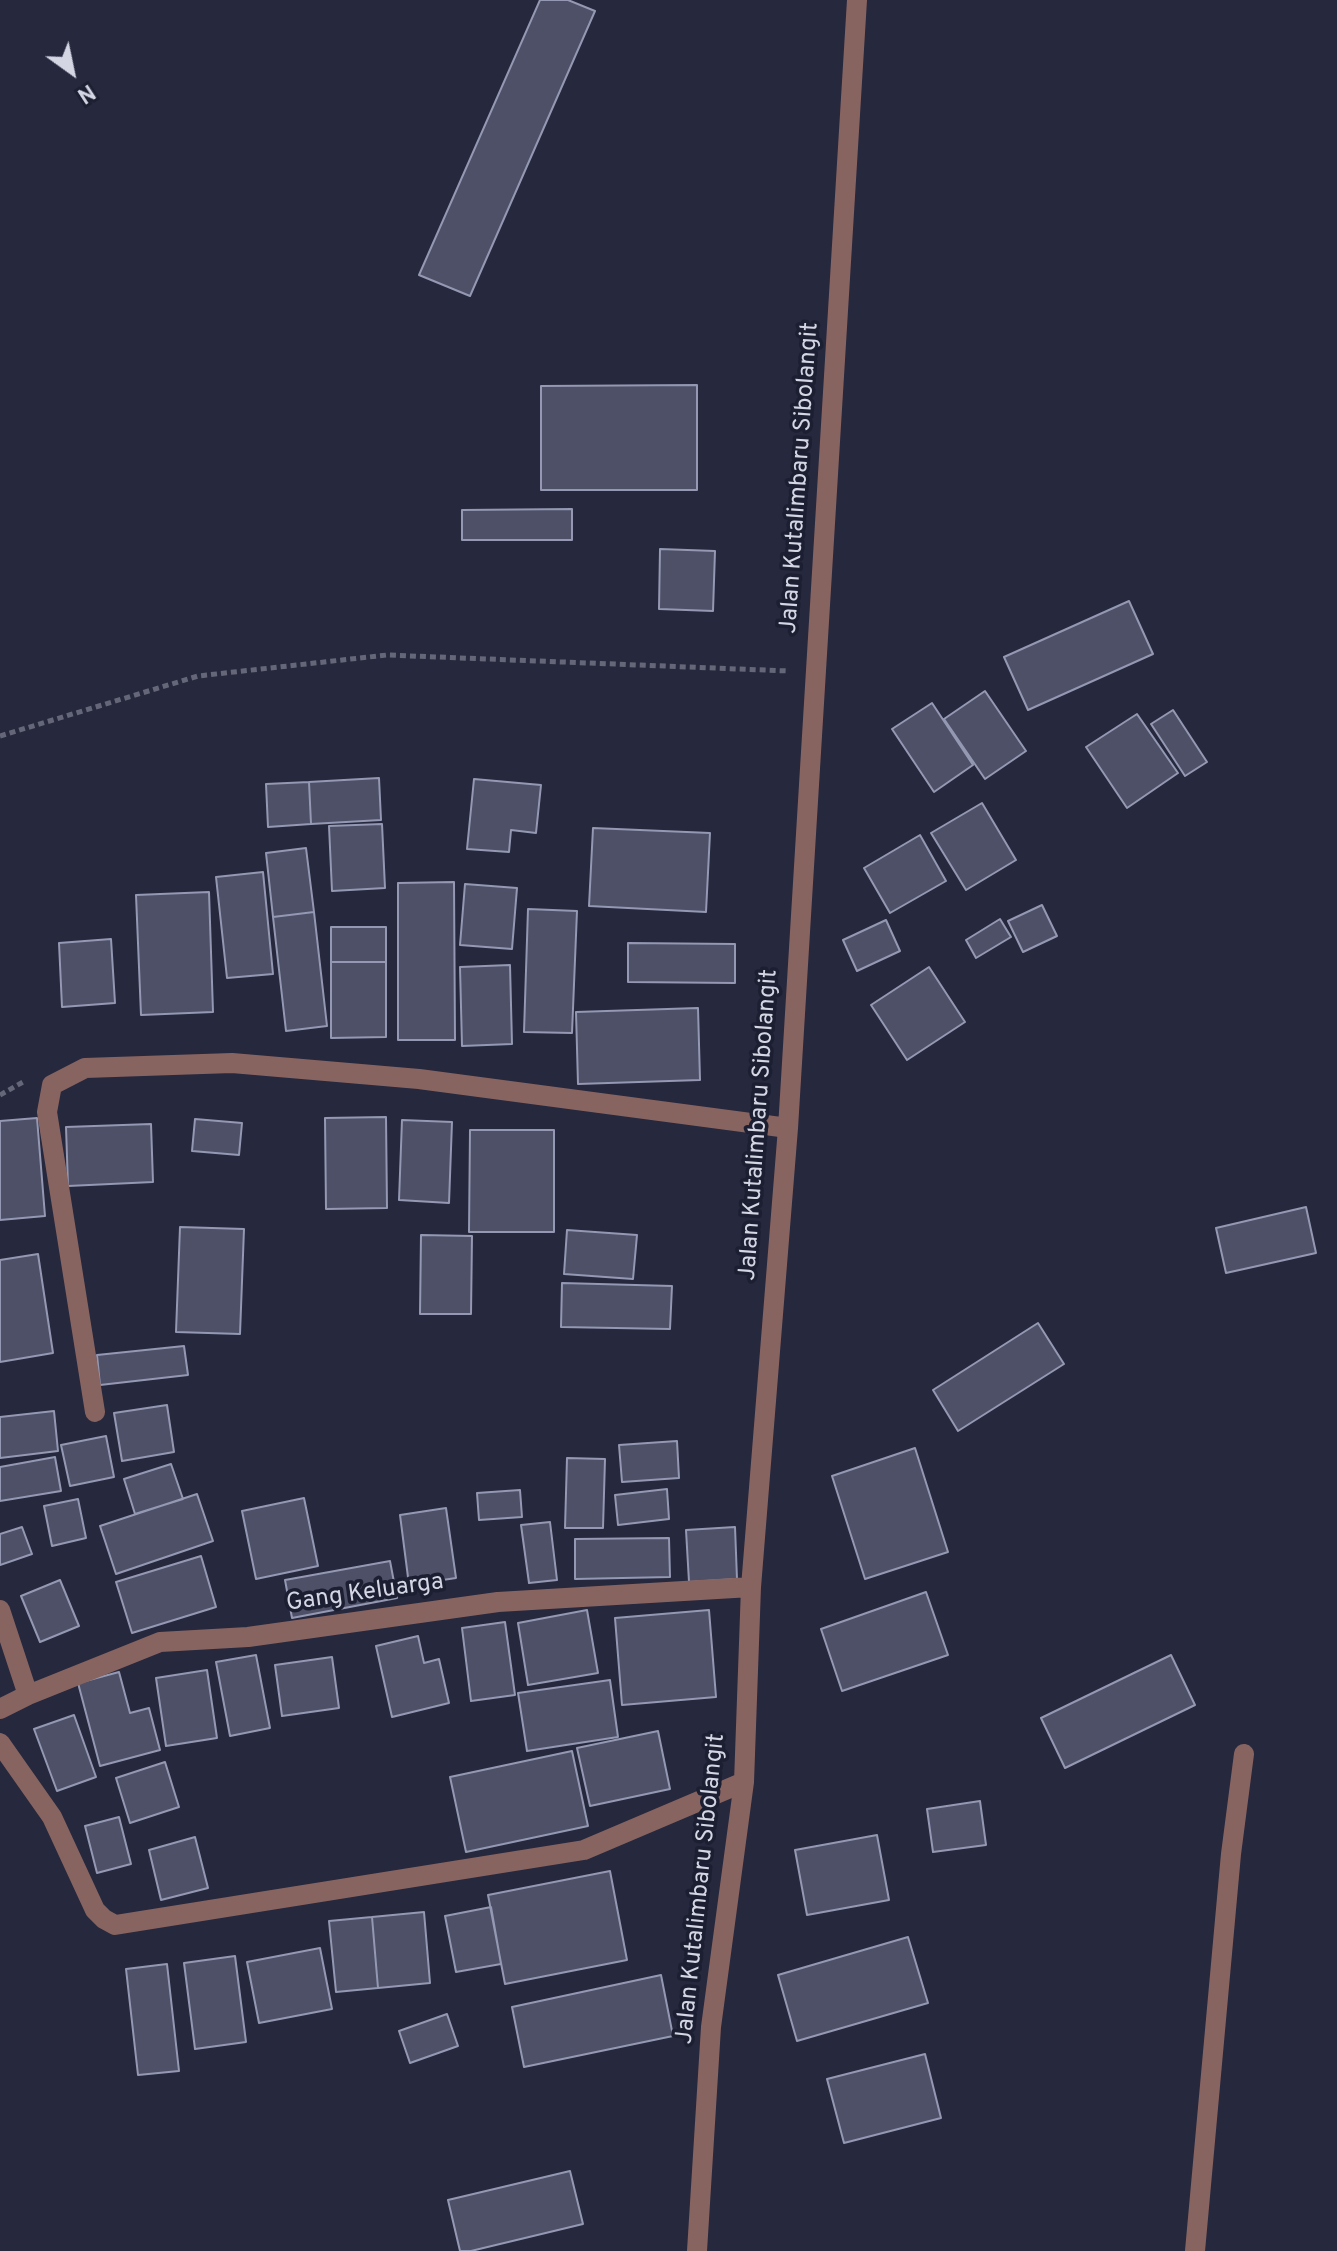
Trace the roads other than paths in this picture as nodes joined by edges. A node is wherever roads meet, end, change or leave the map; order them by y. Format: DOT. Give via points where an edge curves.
graph roads {
  1 [pos="857,0"];
  2 [pos="788,1128"];
  3 [pos="95,1412"];
  4 [pos="751,1587"];
  5 [pos="0,1610"];
  6 [pos="28,1695"];
  7 [pos="0,1709"];
  8 [pos="0,1743"];
  9 [pos="1244,1754"];
  10 [pos="744,1782"];
  11 [pos="697,2251"];
  12 [pos="1195,2251"];
  1 -- 2 [label="street, Jalan Kutalimbaru Sibolangit"];
  2 -- 3 [label="street" via="419,1079 232,1063 85,1068 52,1085 47,1112"];
  2 -- 4 [label="street, Jalan Kutalimbaru Sibolangit"];
  4 -- 6 [label="street, Gang Keluarga" via="498,1602 248,1637 160,1642"];
  4 -- 10 [label="street, Jalan Kutalimbaru Sibolangit"];
  5 -- 6 [label="street"];
  6 -- 7 [label="street, Gang Keluarga"];
  8 -- 10 [label="street" via="52,1817 95,1910 115,1925 584,1850"];
  9 -- 12 [label="street"];
  10 -- 11 [label="street, Jalan Kutalimbaru Sibolangit" via="711,2027"];
}
